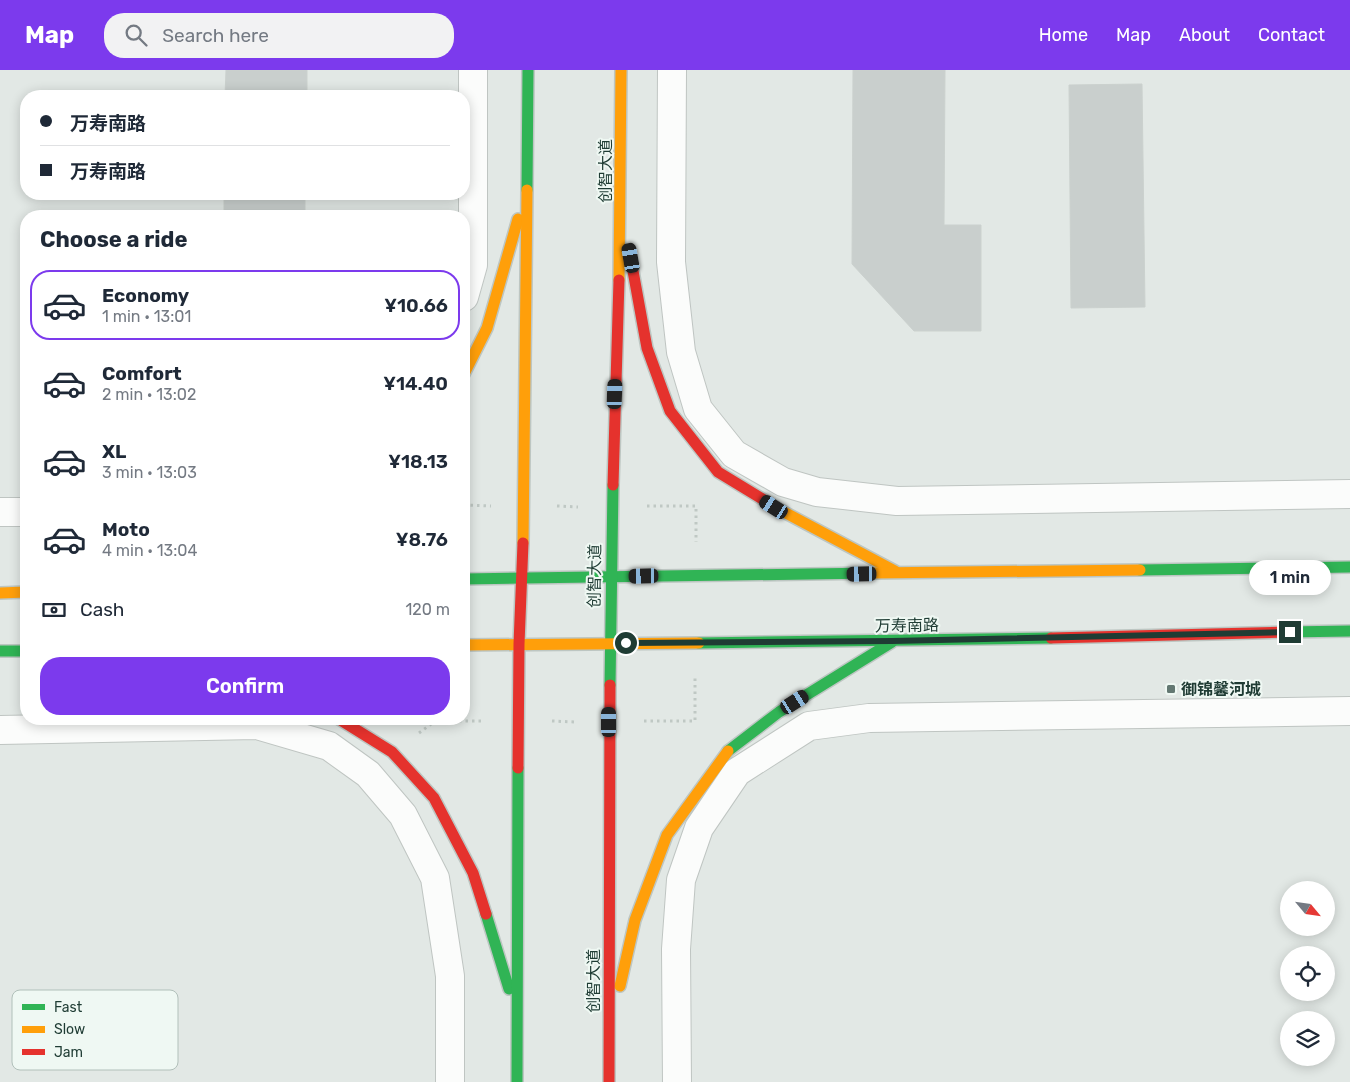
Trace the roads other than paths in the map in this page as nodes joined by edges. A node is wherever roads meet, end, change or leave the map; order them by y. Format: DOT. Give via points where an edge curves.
graph roads {
  1 [pos="473,70"];
  2 [pos="528,70"];
  3 [pos="621,70"];
  4 [pos="672,70"];
  5 [pos="528,184"];
  6 [pos="621,204"];
  7 [pos="470,273"];
  8 [pos="470,362"];
  9 [pos="1350,494"];
  10 [pos="0,512"];
  11 [pos="20,512"];
  12 [pos="1350,568"];
  13 [pos="898,573"];
  14 [pos="522,577"];
  15 [pos="610,577"];
  16 [pos="470,580"];
  17 [pos="20,592"];
  18 [pos="0,593"];
  19 [pos="1350,631"];
  20 [pos="892,641"];
  21 [pos="519,644"];
  22 [pos="609,644"];
  23 [pos="470,645"];
  24 [pos="0,651"];
  25 [pos="20,651"];
  26 [pos="1350,711"];
  27 [pos="349,725"];
  28 [pos="0,730"];
  29 [pos="517,1015"];
  30 [pos="609,1036"];
  31 [pos="450,1082"];
  32 [pos="517,1082"];
  33 [pos="609,1082"];
  34 [pos="677,1082"];
  1 -- 7 [label="street"];
  2 -- 5 [label="main road"];
  3 -- 6 [label="main road, 创智大道"];
  4 -- 9 [label="street" via="671,262 681,352 698,409 734,454 784,482 817,492 897,501"];
  5 -- 8 [label="main road" via="487,328"];
  5 -- 14 [label="main road"];
  6 -- 13 [label="main road" via="647,348 670,411 718,472 774,507"];
  6 -- 15 [label="main road, 创智大道"];
  10 -- 11 [label="street"];
  12 -- 13 [label="main road"];
  13 -- 15 [label="main road"];
  14 -- 15 [label="main road"];
  14 -- 16 [label="main road"];
  14 -- 21 [label="main road"];
  15 -- 22 [label="main road, 创智大道"];
  17 -- 18 [label="main road"];
  19 -- 20 [label="main road, 万寿南路"];
  20 -- 22 [label="main road, 万寿南路"];
  20 -- 30 [label="main road" via="778,712 724,754 667,835 634,920"];
  21 -- 22 [label="main road, 万寿南路"];
  21 -- 23 [label="main road, 万寿南路"];
  21 -- 29 [label="main road"];
  22 -- 30 [label="main road, 创智大道"];
  24 -- 25 [label="main road"];
  26 -- 34 [label="street" via="869,718 808,726 737,772 699,828 681,880 676,949"];
  27 -- 29 [label="main road" via="392,752 434,798 473,873"];
  28 -- 31 [label="street" via="257,725 328,746 368,774 403,815 435,878 450,976"];
  29 -- 32 [label="main road"];
  30 -- 33 [label="main road, 创智大道"];
}
